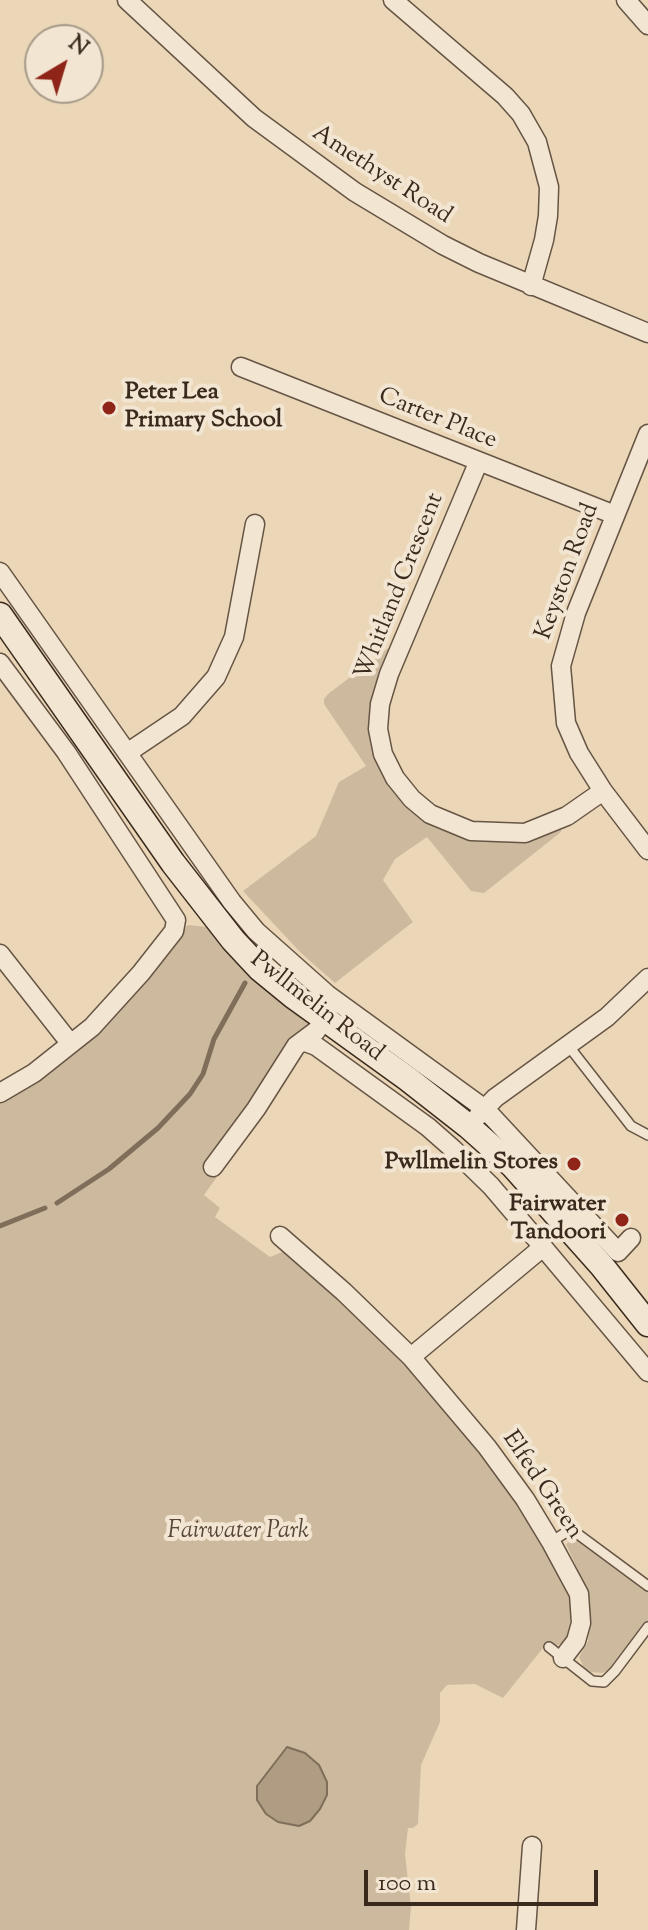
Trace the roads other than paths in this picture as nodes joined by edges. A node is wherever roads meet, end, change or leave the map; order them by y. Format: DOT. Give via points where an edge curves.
graph roads {
  1 [pos="127,0"];
  2 [pos="393,0"];
  3 [pos="626,0"];
  4 [pos="648,25"];
  5 [pos="531,286"];
  6 [pos="648,333"];
  7 [pos="241,367"];
  8 [pos="648,434"];
  9 [pos="478,463"];
  10 [pos="615,515"];
  11 [pos="255,524"];
  12 [pos="0,572"];
  13 [pos="0,615"];
  14 [pos="0,663"];
  15 [pos="106,723"];
  16 [pos="86,737"];
  17 [pos="127,753"];
  18 [pos="603,791"];
  19 [pos="648,850"];
  20 [pos="173,863"];
  21 [pos="150,878"];
  22 [pos="0,954"];
  23 [pos="648,978"];
  24 [pos="325,1019"];
  25 [pos="305,1042"];
  26 [pos="70,1043"];
  27 [pos="567,1044"];
  28 [pos="0,1093"];
  29 [pos="476,1117"];
  30 [pos="648,1135"];
  31 [pos="213,1167"];
  32 [pos="280,1236"];
  33 [pos="631,1238"];
  34 [pos="543,1247"];
  35 [pos="648,1324"];
  36 [pos="411,1357"];
  37 [pos="648,1372"];
  38 [pos="551,1542"];
  39 [pos="648,1586"];
  40 [pos="648,1627"];
  41 [pos="556,1652"];
  42 [pos="532,1846"];
  43 [pos="526,1930"];
  1 -- 5 [label="street, Amethyst Road" via="254,118 314,164 443,245"];
  2 -- 5 [label="street" via="505,96 537,142 549,187 548,216"];
  3 -- 4 [label="street"];
  5 -- 6 [label="street, Amethyst Road"];
  7 -- 9 [label="street, Carter Place"];
  8 -- 10 [label="street, Keyston Road"];
  9 -- 10 [label="street, Carter Place"];
  9 -- 18 [label="street, Whitland Crescent" via="389,674 378,729 383,754 412,799 430,814 471,831 525,833 567,816"];
  10 -- 18 [label="street, Keyston Road" via="561,666 566,723"];
  11 -- 17 [label="street" via="234,637 216,677 182,716"];
  12 -- 15 [label="street, Pwllmelin Road"];
  13 -- 16 [label="street, Pwllmelin Road"];
  14 -- 21 [label="street"];
  15 -- 16 [label="street"];
  15 -- 17 [label="street, Pwllmelin Road"];
  16 -- 20 [label="street, Pwllmelin Road"];
  17 -- 29 [label="street, Pwllmelin Road" via="256,931"];
  18 -- 19 [label="street, Keyston Road"];
  20 -- 21 [label="street"];
  20 -- 24 [label="street, Pwllmelin Road" via="260,969"];
  21 -- 26 [label="street" via="176,920 174,931 111,1008"];
  22 -- 26 [label="street"];
  23 -- 27 [label="street" via="607,1017"];
  24 -- 25 [label="street"];
  24 -- 29 [label="street, Pwllmelin Road"];
  25 -- 31 [label="street" via="296,1046"];
  25 -- 34 [label="street" via="428,1127 491,1186"];
  26 -- 28 [label="street"];
  27 -- 29 [label="street"];
  27 -- 30 [label="lane" via="631,1126"];
  29 -- 33 [label="street, Pwllmelin Road" via="618,1252"];
  29 -- 35 [label="street, Pwllmelin Road"];
  32 -- 36 [label="street, Elfed Green"];
  34 -- 36 [label="street"];
  34 -- 37 [label="street"];
  36 -- 38 [label="street, Elfed Green" via="487,1447"];
  38 -- 39 [label="lane" via="571,1529"];
  38 -- 41 [label="street, Elfed Green" via="581,1607 576,1641"];
  40 -- 41 [label="lane" via="604,1682 592,1681"];
  42 -- 43 [label="street"];
}
